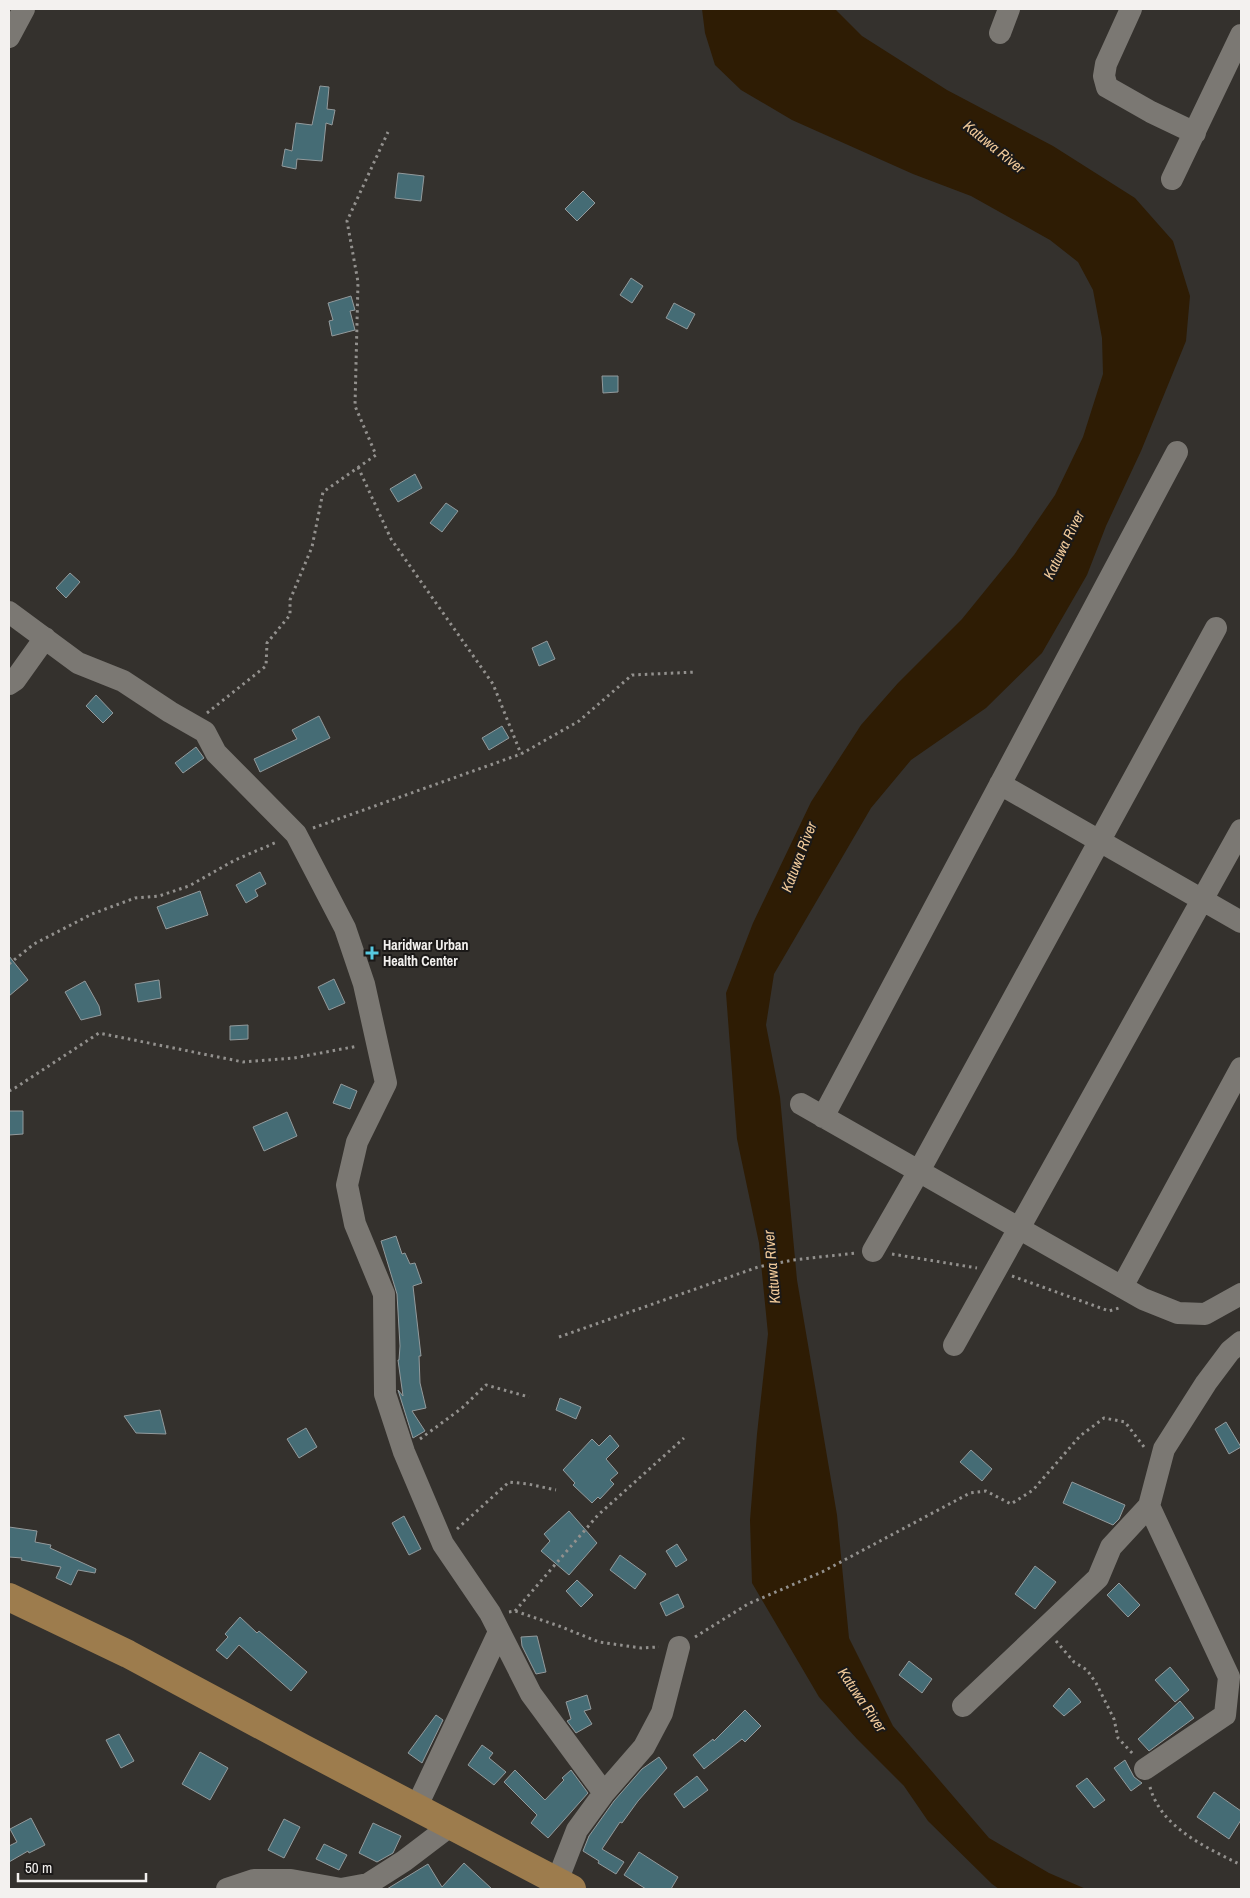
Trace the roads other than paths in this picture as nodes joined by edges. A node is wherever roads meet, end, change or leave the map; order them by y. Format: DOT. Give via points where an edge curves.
graph roads {
  1 [pos="24,9"];
  2 [pos="1009,9"];
  3 [pos="1131,9"];
  4 [pos="1000,33"];
  5 [pos="1241,35"];
  6 [pos="9,38"];
  7 [pos="1195,133"];
  8 [pos="1172,179"];
  9 [pos="1177,452"];
  10 [pos="9,612"];
  11 [pos="1216,628"];
  12 [pos="45,638"];
  13 [pos="9,684"];
  14 [pos="1000,784"];
  15 [pos="1241,830"];
  16 [pos="1100,840"];
  17 [pos="1202,900"];
  18 [pos="1241,922"];
  19 [pos="1241,1068"];
  20 [pos="801,1104"];
  21 [pos="823,1117"];
  22 [pos="919,1171"];
  23 [pos="1019,1228"];
  24 [pos="873,1251"];
  25 [pos="1122,1287"];
  26 [pos="1241,1294"];
  27 [pos="1241,1342"];
  28 [pos="954,1345"];
  29 [pos="1149,1506"];
  30 [pos="9,1597"];
  31 [pos="494,1623"];
  32 [pos="679,1647"];
  33 [pos="963,1706"];
  34 [pos="1144,1769"];
  35 [pos="604,1793"];
  36 [pos="416,1808"];
  37 [pos="450,1826"];
  38 [pos="560,1886"];
  39 [pos="227,1889"];
  1 -- 6 [label="street"];
  2 -- 4 [label="street"];
  3 -- 7 [label="street" via="1106,64 1104,76 1107,87"];
  5 -- 7 [label="street"];
  7 -- 8 [label="street"];
  9 -- 14 [label="street"];
  10 -- 12 [label="street"];
  11 -- 16 [label="street"];
  12 -- 13 [label="street" via="16,680"];
  12 -- 31 [label="street" via="78,663 123,681 205,732 216,753 296,834 345,928 364,984 386,1083 357,1142 347,1185 355,1224 384,1294 385,1394 404,1452 443,1544"];
  14 -- 16 [label="street"];
  14 -- 21 [label="street"];
  15 -- 17 [label="street"];
  16 -- 17 [label="street"];
  16 -- 22 [label="street"];
  17 -- 18 [label="street"];
  17 -- 23 [label="street"];
  19 -- 25 [label="street"];
  20 -- 21 [label="street"];
  21 -- 22 [label="street"];
  22 -- 23 [label="street"];
  22 -- 24 [label="street"];
  23 -- 25 [label="street"];
  23 -- 28 [label="street"];
  25 -- 26 [label="street" via="1178,1313 1204,1314"];
  27 -- 29 [label="street" via="1230,1351 1206,1383 1164,1449"];
  29 -- 33 [label="street" via="1111,1547 1098,1578"];
  29 -- 34 [label="street" via="1230,1677 1225,1715"];
  30 -- 36 [label="main road" via="128,1654"];
  31 -- 35 [label="street" via="531,1694"];
  31 -- 36 [label="street"];
  32 -- 35 [label="street" via="662,1713 644,1747"];
  35 -- 38 [label="street" via="577,1830"];
  36 -- 37 [label="main road"];
  37 -- 38 [label="main road"];
  37 -- 39 [label="street" via="368,1884 341,1889 291,1880 254,1880"];
}
